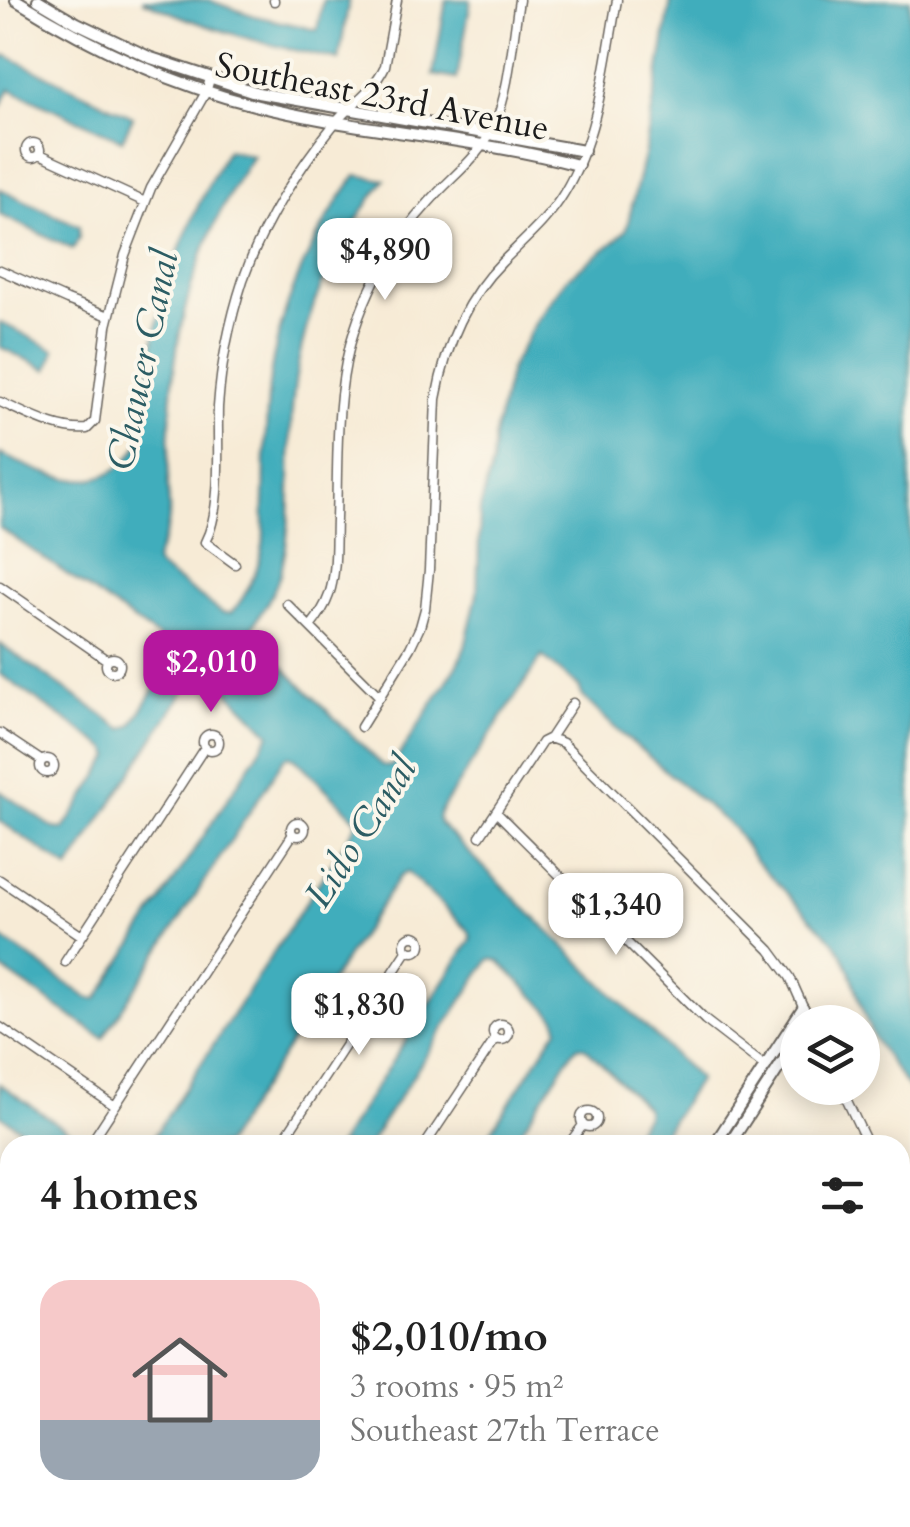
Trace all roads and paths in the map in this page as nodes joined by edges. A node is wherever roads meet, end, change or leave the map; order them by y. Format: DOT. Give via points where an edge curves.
graph roads {
  1 [pos="16,0"];
  2 [pos="38,0"];
  3 [pos="397,0"];
  4 [pos="520,0"];
  5 [pos="617,0"];
  6 [pos="210,79"];
  7 [pos="206,92"];
  8 [pos="347,111"];
  9 [pos="336,122"];
  10 [pos="489,135"];
  11 [pos="482,146"];
  12 [pos="584,151"];
  13 [pos="40,154"];
  14 [pos="578,165"];
  15 [pos="145,202"];
  16 [pos="0,270"];
  17 [pos="109,316"];
  18 [pos="0,402"];
  19 [pos="235,564"];
  20 [pos="0,586"];
  21 [pos="287,604"];
  22 [pos="310,627"];
  23 [pos="107,660"];
  24 [pos="380,697"];
  25 [pos="573,702"];
  26 [pos="360,727"];
  27 [pos="0,733"];
  28 [pos="550,738"];
  29 [pos="205,747"];
  30 [pos="42,761"];
  31 [pos="496,812"];
  32 [pos="293,834"];
  33 [pos="480,836"];
  34 [pos="0,880"];
  35 [pos="82,936"];
  36 [pos="408,950"];
  37 [pos="65,962"];
  38 [pos="802,1005"];
  39 [pos="0,1027"];
  40 [pos="496,1038"];
  41 [pos="780,1045"];
  42 [pos="780,1066"];
  43 [pos="766,1067"];
  44 [pos="849,1105"];
  45 [pos="115,1106"];
  46 [pos="583,1125"];
  47 [pos="96,1135"];
  48 [pos="287,1135"];
  49 [pos="431,1135"];
  50 [pos="576,1135"];
  51 [pos="721,1135"];
  52 [pos="735,1135"];
  53 [pos="863,1135"];
  1 -- 7 [label="street, Southeast 23rd Avenue" via="97,46"];
  2 -- 6 [label="street, Southeast 23rd Avenue" via="113,41"];
  3 -- 8 [label="street" via="385,66"];
  4 -- 10 [label="street"];
  5 -- 12 [label="street"];
  6 -- 7 [label="street"];
  6 -- 8 [label="street, Southeast 23rd Avenue"];
  7 -- 9 [label="street, Southeast 23rd Avenue"];
  7 -- 15 [label="street"];
  8 -- 9 [label="street"];
  8 -- 10 [label="street, Southeast 23rd Avenue"];
  9 -- 11 [label="street, Southeast 23rd Avenue"];
  9 -- 19 [label="street" via="277,207 234,309 219,397 214,522 205,542"];
  10 -- 11 [label="street"];
  10 -- 12 [label="street, Southeast 23rd Avenue"];
  11 -- 14 [label="street, Southeast 23rd Avenue"];
  11 -- 22 [label="street" via="403,234 358,321 340,412 334,578"];
  12 -- 14 [label="street"];
  13 -- 15 [label="street"];
  14 -- 24 [label="street" via="558,202 478,292 450,343 436,400 425,609"];
  15 -- 17 [label="street"];
  16 -- 17 [label="street"];
  17 -- 18 [label="street" via="97,412 87,429"];
  20 -- 23 [label="street"];
  21 -- 22 [label="street"];
  22 -- 24 [label="street"];
  24 -- 26 [label="street"];
  25 -- 28 [label="street"];
  27 -- 30 [label="street"];
  28 -- 31 [label="street"];
  28 -- 38 [label="street" via="563,743 770,950"];
  29 -- 35 [label="street"];
  31 -- 33 [label="street"];
  31 -- 43 [label="street" via="705,1020"];
  32 -- 45 [label="street"];
  34 -- 35 [label="street"];
  35 -- 37 [label="street"];
  36 -- 48 [label="street"];
  39 -- 45 [label="street"];
  40 -- 49 [label="street"];
  41 -- 43 [label="street"];
  42 -- 52 [label="street"];
  43 -- 51 [label="street"];
  44 -- 53 [label="street"];
  45 -- 47 [label="street"];
  46 -- 50 [label="street"];
}
